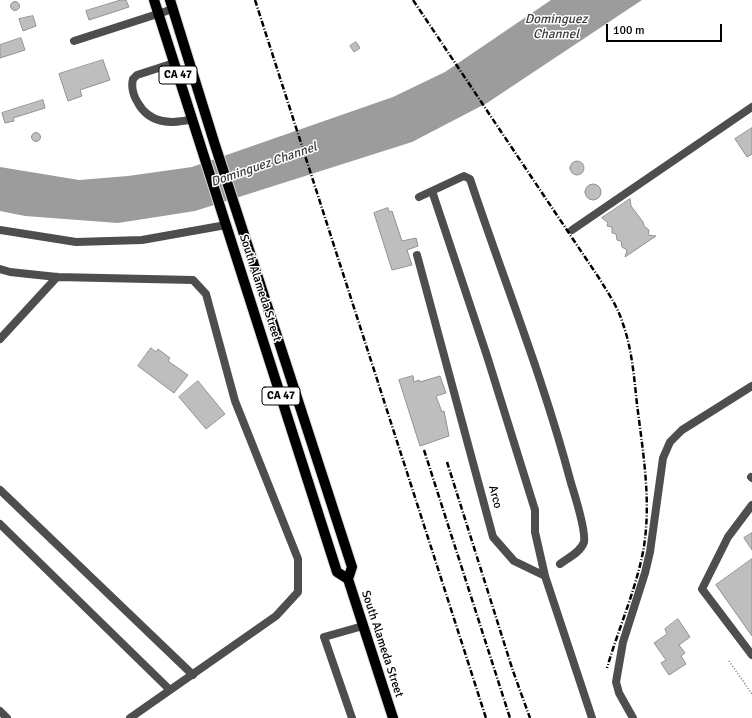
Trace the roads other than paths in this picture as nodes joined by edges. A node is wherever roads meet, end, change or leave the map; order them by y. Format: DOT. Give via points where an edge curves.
graph roads {
  1 [pos="154,0"];
  2 [pos="171,4"];
  3 [pos="158,14"];
  4 [pos="74,41"];
  5 [pos="174,63"];
  6 [pos="752,107"];
  7 [pos="192,119"];
  8 [pos="432,191"];
  9 [pos="419,197"];
  10 [pos="225,223"];
  11 [pos="0,230"];
  12 [pos="572,230"];
  13 [pos="417,256"];
  14 [pos="0,269"];
  15 [pos="57,277"];
  16 [pos="0,339"];
  17 [pos="752,386"];
  18 [pos="0,490"];
  19 [pos="752,505"];
  20 [pos="0,524"];
  21 [pos="560,564"];
  22 [pos="545,576"];
  23 [pos="348,579"];
  24 [pos="363,626"];
  25 [pos="752,655"];
  26 [pos="193,675"];
  27 [pos="170,690"];
  28 [pos="0,711"];
  29 [pos="7,718"];
  30 [pos="130,718"];
  31 [pos="352,718"];
  32 [pos="392,718"];
  33 [pos="592,718"];
  34 [pos="633,718"];
  1 -- 3 [label="main road, South Alameda Street / CA 47"];
  2 -- 3 [label="lane"];
  2 -- 23 [label="main road, South Alameda Street / CA 47" via="352,567"];
  3 -- 4 [label="lane"];
  3 -- 5 [label="main road, South Alameda Street / CA 47"];
  5 -- 7 [label="main road, South Alameda Street / CA 47"];
  5 -- 7 [label="lane" via="137,75 133,79 132,88 141,108 151,118 175,123"];
  6 -- 12 [label="lane"];
  7 -- 10 [label="main road, South Alameda Street / CA 47"];
  8 -- 9 [label="lane"];
  8 -- 21 [label="lane" via="464,176 470,179 527,341 561,443 584,536 582,547"];
  8 -- 22 [label="lane" via="535,510 535,532"];
  10 -- 11 [label="lane" via="142,240 76,242"];
  10 -- 23 [label="main road, South Alameda Street / CA 47" via="337,572"];
  13 -- 22 [label="lane, Arco" via="493,537 514,561"];
  14 -- 15 [label="lane"];
  15 -- 16 [label="lane"];
  15 -- 26 [label="lane" via="193,280 206,294 235,401 298,559 298,592 276,616"];
  17 -- 34 [label="lane" via="682,430 670,442 663,458 650,552 623,642 616,682"];
  18 -- 26 [label="lane"];
  19 -- 25 [label="lane" via="728,537 702,589"];
  20 -- 27 [label="lane"];
  22 -- 33 [label="lane"];
  23 -- 24 [label="main road, South Alameda Street / CA 47"];
  24 -- 31 [label="lane" via="324,637"];
  24 -- 32 [label="main road, South Alameda Street / CA 47"];
  26 -- 27 [label="lane"];
  27 -- 30 [label="lane"];
  28 -- 29 [label="lane"];
}
